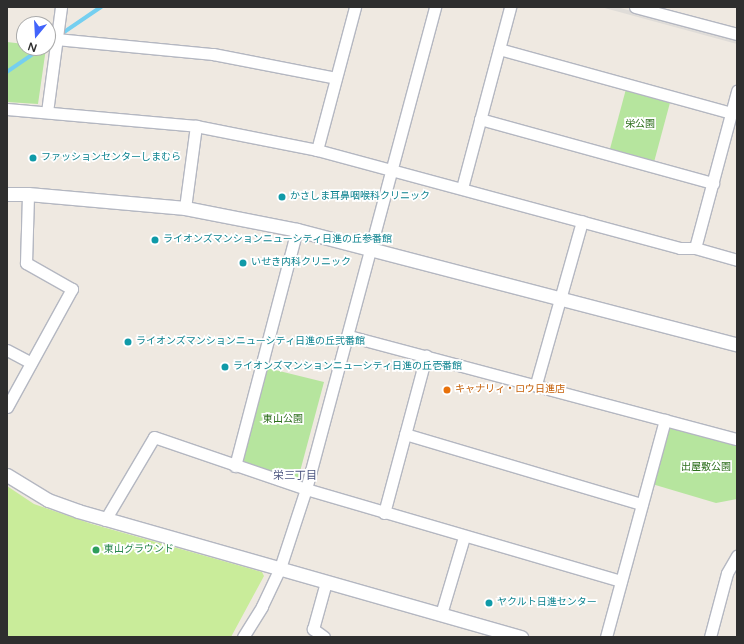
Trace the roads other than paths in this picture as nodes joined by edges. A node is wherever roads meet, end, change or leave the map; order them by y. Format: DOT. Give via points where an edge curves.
graph roads {
  1 [pos="61,7"];
  2 [pos="354,7"];
  3 [pos="435,7"];
  4 [pos="510,7"];
  5 [pos="635,7"];
  6 [pos="737,34"];
  7 [pos="56,39"];
  8 [pos="499,49"];
  9 [pos="54,56"];
  10 [pos="336,78"];
  11 [pos="737,91"];
  12 [pos="7,109"];
  13 [pos="47,112"];
  14 [pos="731,113"];
  15 [pos="480,119"];
  16 [pos="196,126"];
  17 [pos="317,150"];
  18 [pos="392,171"];
  19 [pos="713,183"];
  20 [pos="462,188"];
  21 [pos="7,194"];
  22 [pos="28,194"];
  23 [pos="185,208"];
  24 [pos="582,221"];
  25 [pos="297,230"];
  26 [pos="695,248"];
  27 [pos="370,249"];
  28 [pos="737,260"];
  29 [pos="561,299"];
  30 [pos="349,336"];
  31 [pos="737,345"];
  32 [pos="7,350"];
  33 [pos="426,356"];
  34 [pos="31,363"];
  35 [pos="536,384"];
  36 [pos="7,407"];
  37 [pos="665,420"];
  38 [pos="405,434"];
  39 [pos="737,439"];
  40 [pos="235,466"];
  41 [pos="7,475"];
  42 [pos="306,489"];
  43 [pos="642,504"];
  44 [pos="384,513"];
  45 [pos="105,520"];
  46 [pos="464,536"];
  47 [pos="737,556"];
  48 [pos="280,568"];
  49 [pos="621,581"];
  50 [pos="326,582"];
  51 [pos="441,614"];
  52 [pos="243,637"];
  53 [pos="324,637"];
  54 [pos="521,637"];
  55 [pos="606,637"];
  56 [pos="710,637"];
  1 -- 7 [label="street"];
  2 -- 10 [label="street"];
  3 -- 18 [label="street"];
  4 -- 8 [label="street"];
  5 -- 6 [label="street"];
  7 -- 10 [label="street" via="213,54"];
  8 -- 14 [label="street"];
  8 -- 15 [label="street"];
  9 -- 13 [label="street"];
  10 -- 17 [label="street"];
  11 -- 14 [label="street"];
  12 -- 13 [label="street"];
  13 -- 16 [label="street"];
  14 -- 19 [label="street"];
  15 -- 19 [label="street"];
  15 -- 20 [label="street"];
  16 -- 17 [label="street"];
  16 -- 23 [label="street"];
  17 -- 18 [label="street"];
  18 -- 20 [label="street"];
  18 -- 27 [label="street"];
  19 -- 26 [label="street"];
  20 -- 24 [label="street"];
  21 -- 22 [label="street"];
  22 -- 23 [label="street"];
  22 -- 34 [label="street" via="26,263 72,289"];
  23 -- 25 [label="street"];
  24 -- 26 [label="street" via="680,248"];
  24 -- 29 [label="street"];
  25 -- 27 [label="street"];
  25 -- 40 [label="street"];
  26 -- 28 [label="street"];
  27 -- 29 [label="street"];
  27 -- 30 [label="street"];
  29 -- 31 [label="street"];
  29 -- 35 [label="street"];
  30 -- 33 [label="street"];
  30 -- 42 [label="street"];
  32 -- 34 [label="street"];
  33 -- 35 [label="street"];
  33 -- 38 [label="street"];
  34 -- 36 [label="street"];
  35 -- 37 [label="street"];
  37 -- 39 [label="street"];
  37 -- 43 [label="street"];
  38 -- 43 [label="street"];
  38 -- 44 [label="street"];
  40 -- 42 [label="street"];
  40 -- 45 [label="street" via="154,437"];
  41 -- 45 [label="street" via="48,500"];
  42 -- 44 [label="street"];
  42 -- 48 [label="street"];
  43 -- 49 [label="street"];
  44 -- 46 [label="street"];
  45 -- 48 [label="street"];
  46 -- 49 [label="street"];
  46 -- 51 [label="street"];
  47 -- 56 [label="street" via="727,573"];
  48 -- 50 [label="street"];
  48 -- 52 [label="street" via="262,606"];
  49 -- 55 [label="street"];
  50 -- 51 [label="street"];
  50 -- 53 [label="street" via="313,629"];
  51 -- 54 [label="street"];
}
